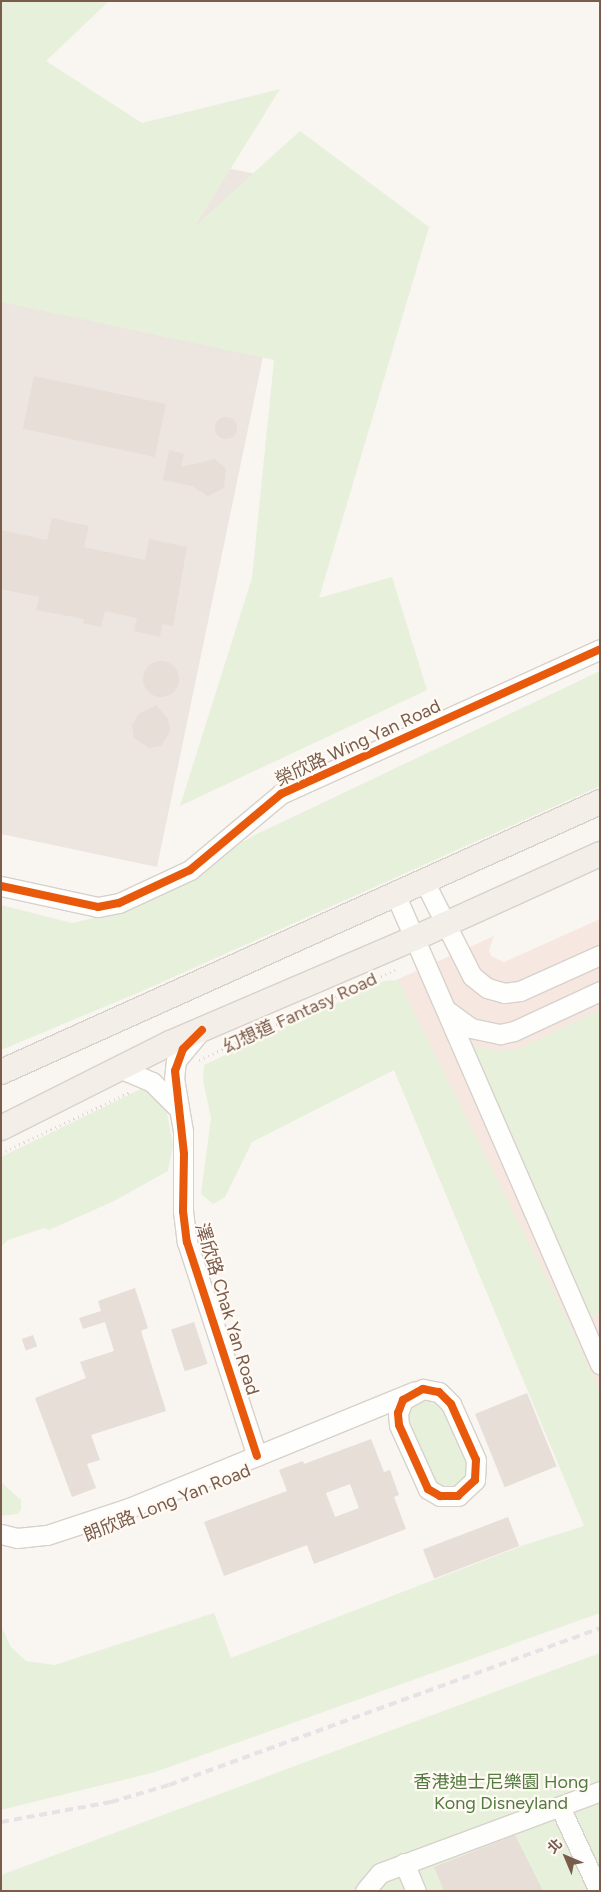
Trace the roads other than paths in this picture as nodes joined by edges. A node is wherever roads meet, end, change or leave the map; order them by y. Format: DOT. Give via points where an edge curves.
graph roads {
  1 [pos="600,648"];
  2 [pos="600,802"];
  3 [pos="600,854"];
  4 [pos="425,883"];
  5 [pos="1,886"];
  6 [pos="396,896"];
  7 [pos="445,925"];
  8 [pos="416,938"];
  9 [pos="600,955"];
  10 [pos="600,991"];
  11 [pos="447,1010"];
  12 [pos="202,1030"];
  13 [pos="119,1068"];
  14 [pos="1,1072"];
  15 [pos="178,1108"];
  16 [pos="1,1128"];
  17 [pos="600,1364"];
  18 [pos="415,1391"];
  19 [pos="371,1411"];
  20 [pos="401,1430"];
  21 [pos="257,1456"];
  22 [pos="1,1534"];
  23 [pos="600,1791"];
  24 [pos="560,1807"];
  25 [pos="404,1863"];
  26 [pos="365,1891"];
  27 [pos="416,1891"];
  28 [pos="599,1891"];
  1 -- 5 [label="street, 榮欣路 Wing Yan Road" via="281,794 190,870 119,903 98,907"];
  2 -- 4 [label="main road"];
  3 -- 7 [label="main road, 幻想道 Fantasy Road"];
  4 -- 6 [label="main road"];
  4 -- 7 [label="street"];
  6 -- 8 [label="street"];
  6 -- 14 [label="main road"];
  7 -- 8 [label="main road, 幻想道 Fantasy Road"];
  7 -- 9 [label="street" via="472,976 487,988 504,993 520,991"];
  8 -- 11 [label="street"];
  8 -- 12 [label="main road, 幻想道 Fantasy Road"];
  10 -- 11 [label="street" via="514,1031 500,1034 470,1028"];
  11 -- 17 [label="street"];
  12 -- 13 [label="main road, 幻想道 Fantasy Road"];
  12 -- 15 [label="street, 澤欣路 Chak Yan Road" via="183,1049 175,1071"];
  13 -- 15 [label="street" via="152,1082"];
  13 -- 16 [label="main road, 幻想道 Fantasy Road"];
  15 -- 21 [label="street, 澤欣路 Chak Yan Road" via="183,1131 183,1211 187,1242"];
  18 -- 19 [label="street, 朗欣路 Long Yan Road"];
  18 -- 20 [label="street" via="400,1407 398,1419"];
  18 -- 20 [label="street" via="439,1392 451,1404 476,1460 477,1474 472,1485 458,1496 449,1498 434,1494 424,1484"];
  19 -- 20 [label="street" via="391,1418"];
  19 -- 21 [label="street, 朗欣路 Long Yan Road"];
  21 -- 22 [label="street, 朗欣路 Long Yan Road" via="129,1508 47,1535 17,1538"];
  23 -- 24 [label="street"];
  24 -- 25 [label="street"];
  24 -- 28 [label="street"];
  25 -- 26 [label="street" via="380,1873"];
  25 -- 27 [label="street"];
}
